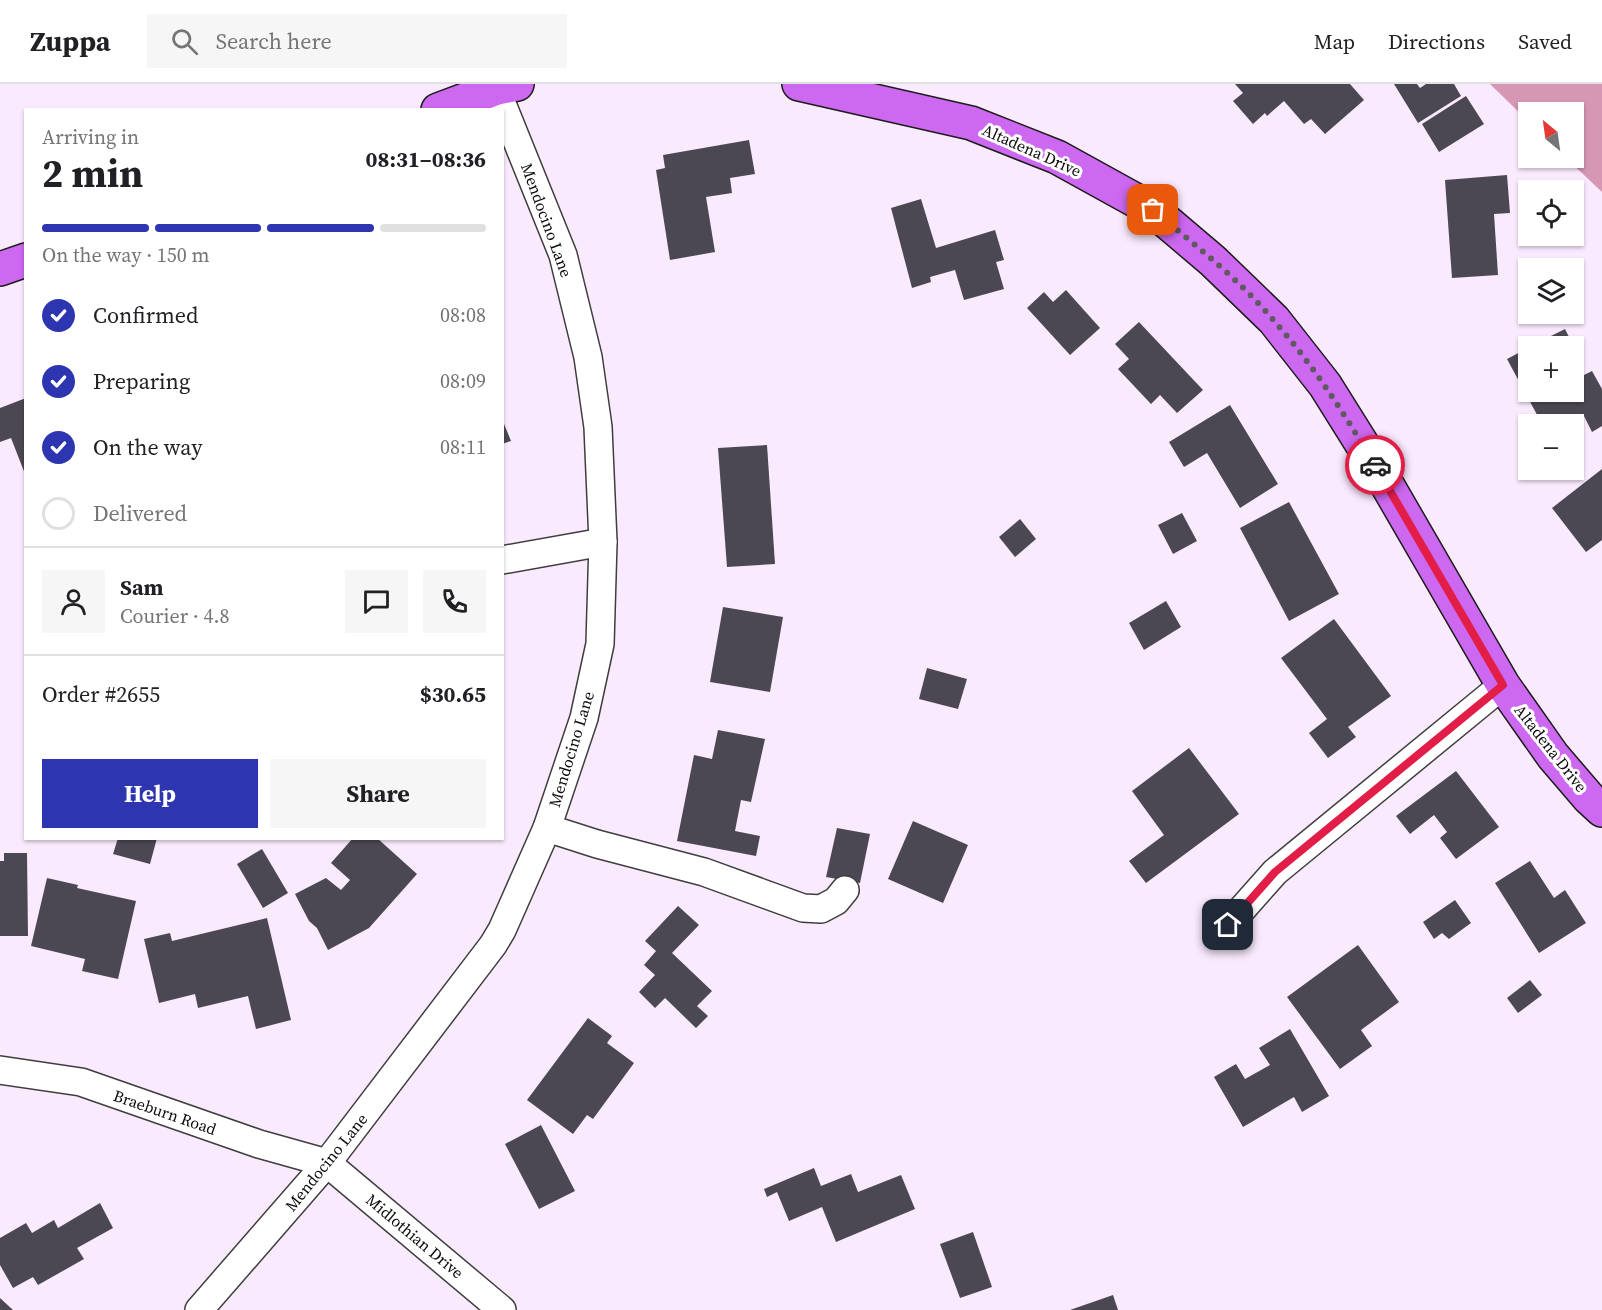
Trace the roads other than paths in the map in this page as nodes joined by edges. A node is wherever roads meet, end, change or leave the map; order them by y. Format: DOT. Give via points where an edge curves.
graph roads {
  1 [pos="799,84"];
  2 [pos="503,85"];
  3 [pos="443,108"];
  4 [pos="24,261"];
  5 [pos="0,269"];
  6 [pos="603,542"];
  7 [pos="504,560"];
  8 [pos="1503,685"];
  9 [pos="1602,810"];
  10 [pos="546,828"];
  11 [pos="845,890"];
  12 [pos="1228,925"];
  13 [pos="0,1070"];
  14 [pos="327,1163"];
  15 [pos="199,1310"];
  16 [pos="502,1310"];
  1 -- 8 [label="main road, Altadena Drive" via="971,123 1057,157 1153,210 1213,261 1274,320 1325,385"];
  2 -- 3 [label="main road"];
  2 -- 6 [label="street, Mendocino Lane" via="562,255 588,357 598,427"];
  4 -- 5 [label="main road"];
  6 -- 7 [label="street"];
  6 -- 10 [label="street, Mendocino Lane" via="600,644 584,718"];
  8 -- 9 [label="main road, Altadena Drive" via="1553,756"];
  8 -- 12 [label="street" via="1275,872"];
  10 -- 11 [label="street" via="704,872 803,908 821,909 836,901"];
  10 -- 14 [label="street, Mendocino Lane" via="493,945"];
  13 -- 14 [label="street, Braeburn Road" via="81,1082 259,1144"];
  14 -- 15 [label="street, Mendocino Lane"];
  14 -- 16 [label="street, Midlothian Drive"];
}
